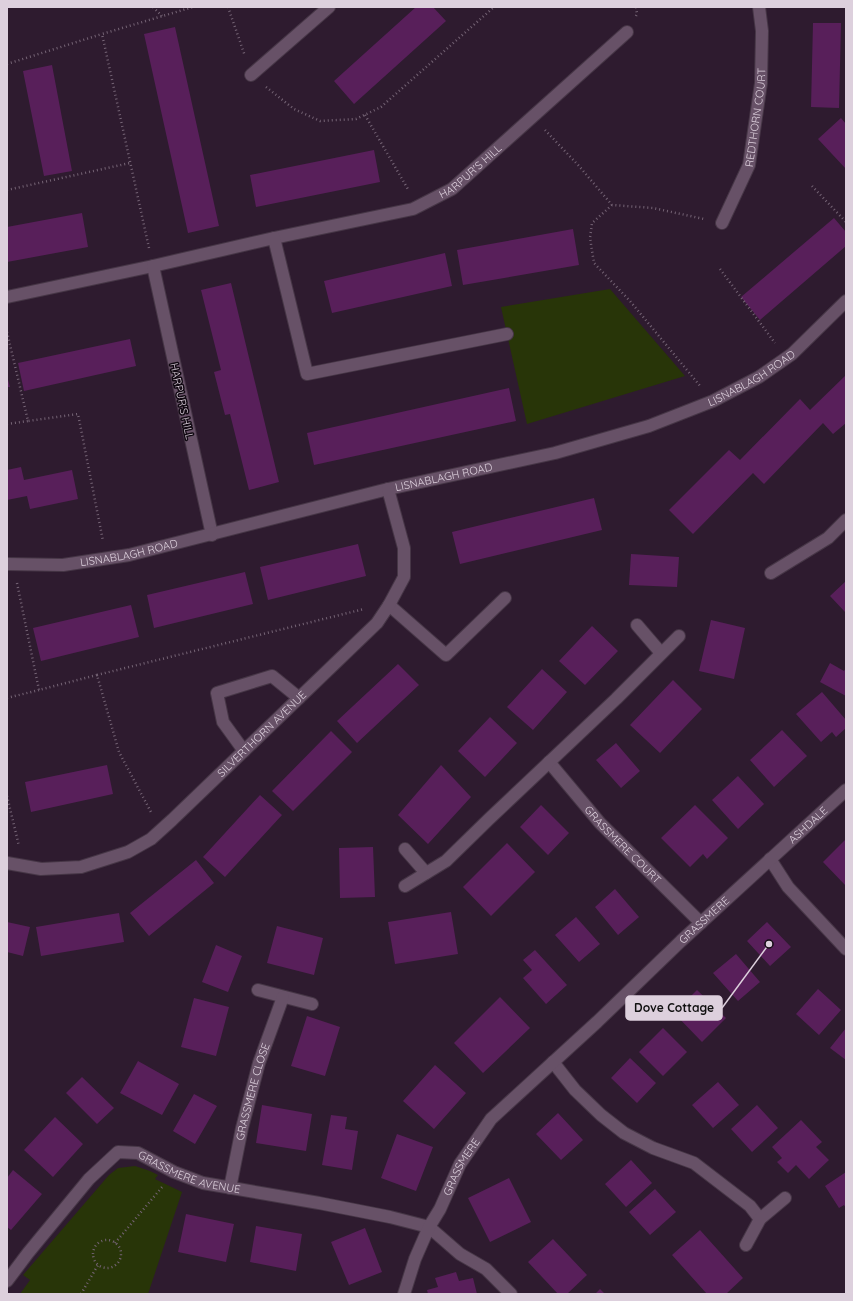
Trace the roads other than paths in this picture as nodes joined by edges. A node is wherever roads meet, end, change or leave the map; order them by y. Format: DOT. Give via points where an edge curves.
graph roads {
  1 [pos="329,7"];
  2 [pos="759,7"];
  3 [pos="627,32"];
  4 [pos="251,75"];
  5 [pos="722,223"];
  6 [pos="274,238"];
  7 [pos="153,266"];
  8 [pos="7,297"];
  9 [pos="846,301"];
  10 [pos="507,334"];
  11 [pos="388,489"];
  12 [pos="846,520"];
  13 [pos="212,535"];
  14 [pos="10,564"];
  15 [pos="771,573"];
  16 [pos="505,598"];
  17 [pos="389,606"];
  18 [pos="637,624"];
  19 [pos="679,636"];
  20 [pos="661,653"];
  21 [pos="299,698"];
  22 [pos="244,751"];
  23 [pos="549,762"];
  24 [pos="846,790"];
  25 [pos="405,849"];
  26 [pos="770,860"];
  27 [pos="7,863"];
  28 [pos="426,873"];
  29 [pos="405,886"];
  30 [pos="701,924"];
  31 [pos="846,949"];
  32 [pos="258,990"];
  33 [pos="283,997"];
  34 [pos="312,1004"];
  35 [pos="553,1062"];
  36 [pos="230,1188"];
  37 [pos="785,1198"];
  38 [pos="760,1219"];
  39 [pos="429,1227"];
  40 [pos="746,1245"];
  41 [pos="7,1281"];
  42 [pos="404,1294"];
  43 [pos="511,1294"];
  1 -- 4 [label="street"];
  2 -- 5 [label="street, REDTHORN COURT" via="762,31 761,83 749,165"];
  3 -- 6 [label="street, HARPUR'S HILL" via="452,189 413,209"];
  6 -- 7 [label="street, HARPUR'S HILL"];
  6 -- 10 [label="street" via="307,374"];
  7 -- 8 [label="street, HARPUR'S HILL"];
  7 -- 13 [label="street, HARPUR'S HILL"];
  9 -- 11 [label="street, LISNABLAGH ROAD" via="786,358 759,377 713,401 649,426 555,453"];
  11 -- 13 [label="street, LISNABLAGH ROAD"];
  11 -- 17 [label="street, SILVERTHORN AVENUE" via="404,548 404,577"];
  12 -- 15 [label="street" via="828,538"];
  13 -- 14 [label="street, LISNABLAGH ROAD" via="129,555 63,565"];
  16 -- 17 [label="street" via="446,655"];
  17 -- 21 [label="street, SILVERTHORN AVENUE" via="377,623"];
  18 -- 20 [label="street"];
  19 -- 20 [label="street"];
  20 -- 23 [label="street"];
  21 -- 22 [label="street, SILVERTHORN AVENUE"];
  21 -- 22 [label="street" via="272,676 217,693 223,722"];
  22 -- 27 [label="street, SILVERTHORN AVENUE" via="151,839 128,852 81,867 41,869"];
  23 -- 28 [label="street" via="446,862"];
  23 -- 30 [label="street, GRASSMERE COURT" via="600,823"];
  24 -- 26 [label="street, ASHDALE"];
  25 -- 28 [label="street"];
  26 -- 30 [label="street, GRASSMERE"];
  26 -- 31 [label="street" via="788,887"];
  28 -- 29 [label="street"];
  30 -- 35 [label="street, GRASSMERE"];
  32 -- 33 [label="street"];
  33 -- 34 [label="street"];
  33 -- 36 [label="street, GRASSMERE CLOSE" via="259,1063"];
  35 -- 38 [label="street" via="575,1090 624,1133 653,1148 694,1163 750,1206"];
  35 -- 39 [label="street, GRASSMERE" via="491,1119 460,1164"];
  36 -- 39 [label="street, GRASSMERE AVENUE" via="319,1203"];
  36 -- 41 [label="street, GRASSMERE AVENUE" via="203,1183 138,1154 118,1152 89,1179"];
  37 -- 38 [label="street"];
  38 -- 40 [label="street"];
  39 -- 42 [label="street, GRASSMERE"];
  39 -- 43 [label="street" via="460,1254 486,1269"];
}
